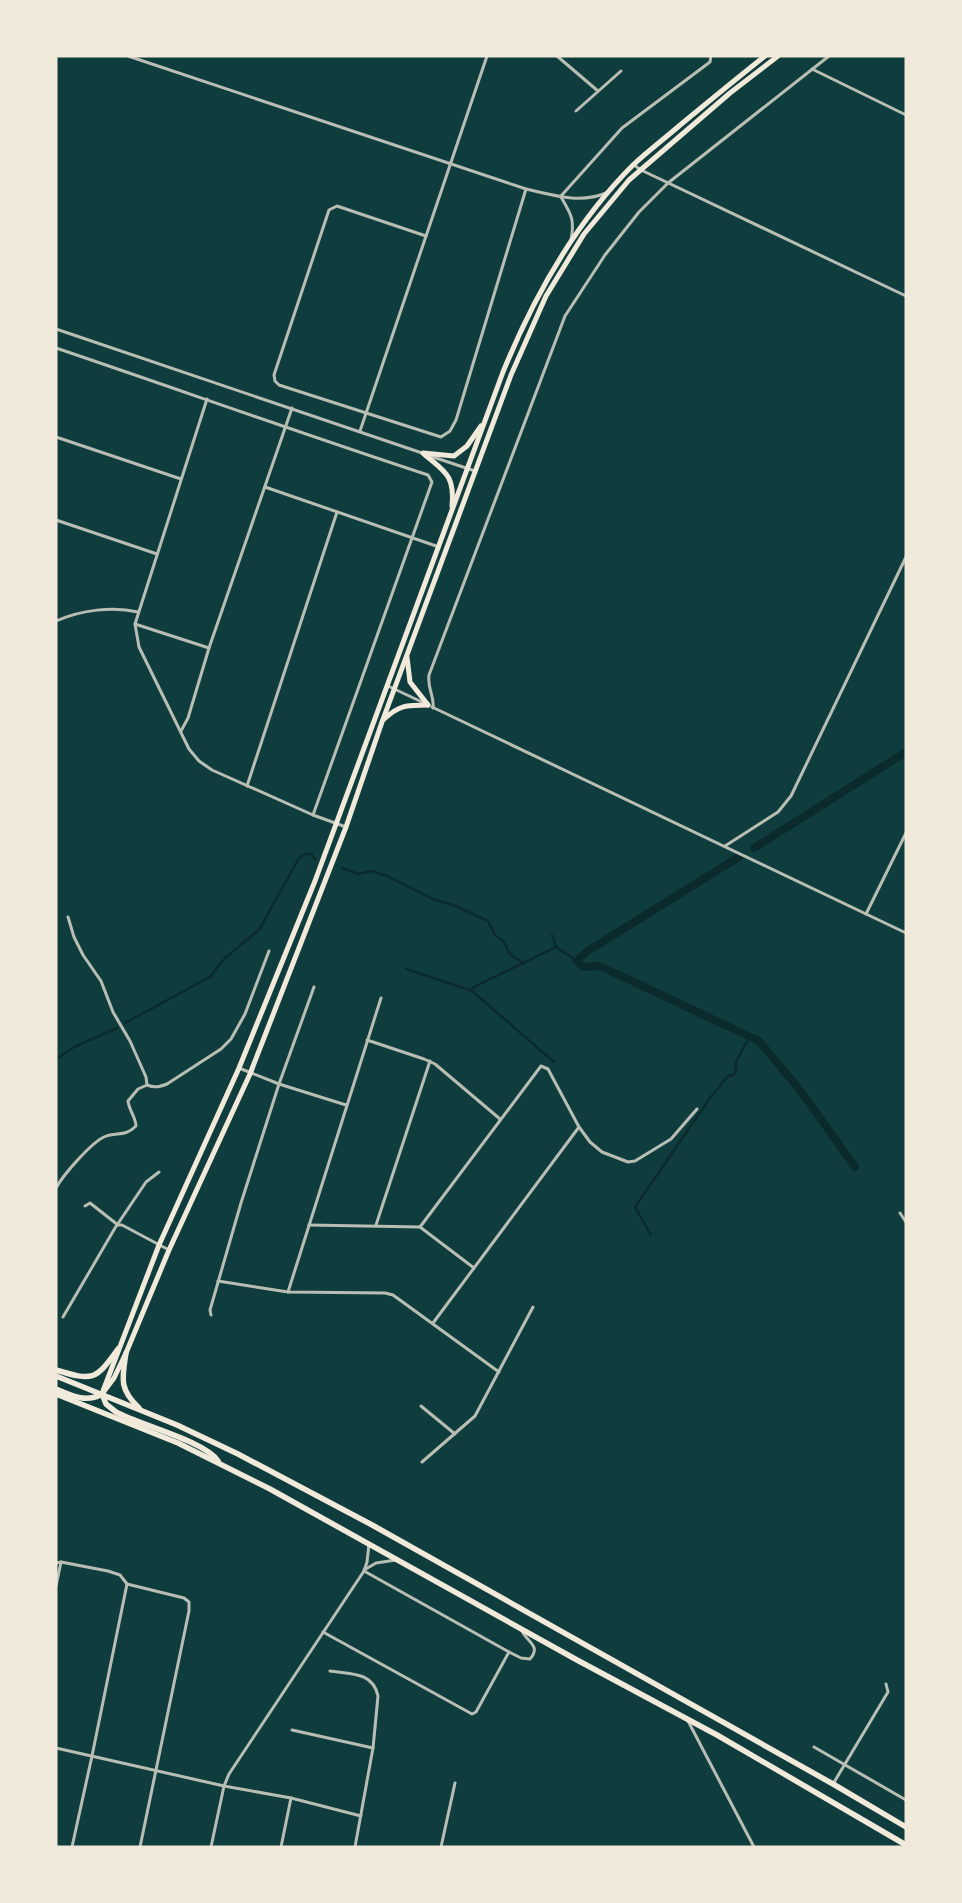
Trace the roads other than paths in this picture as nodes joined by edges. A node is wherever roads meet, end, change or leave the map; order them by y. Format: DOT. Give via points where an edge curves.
graph roads {
  1 [pos="128,56"];
  2 [pos="486,56"];
  3 [pos="556,56"];
  4 [pos="711,56"];
  5 [pos="765,56"];
  6 [pos="778,56"];
  7 [pos="829,56"];
  8 [pos="812,69"];
  9 [pos="621,71"];
  10 [pos="598,91"];
  11 [pos="576,111"];
  12 [pos="906,115"];
  13 [pos="450,163"];
  14 [pos="634,164"];
  15 [pos="641,170"];
  16 [pos="668,183"];
  17 [pos="526,190"];
  18 [pos="609,192"];
  19 [pos="560,196"];
  20 [pos="426,236"];
  21 [pos="571,240"];
  22 [pos="906,296"];
  23 [pos="56,329"];
  24 [pos="56,348"];
  25 [pos="207,399"];
  26 [pos="292,408"];
  27 [pos="366,413"];
  28 [pos="486,418"];
  29 [pos="285,428"];
  30 [pos="360,432"];
  31 [pos="56,437"];
  32 [pos="423,453"];
  33 [pos="468,469"];
  34 [pos="475,472"];
  35 [pos="181,479"];
  36 [pos="265,487"];
  37 [pos="337,512"];
  38 [pos="451,514"];
  39 [pos="56,520"];
  40 [pos="412,538"];
  41 [pos="439,547"];
  42 [pos="157,554"];
  43 [pos="906,557"];
  44 [pos="138,612"];
  45 [pos="56,621"];
  46 [pos="135,624"];
  47 [pos="210,648"];
  48 [pos="407,655"];
  49 [pos="388,686"];
  50 [pos="394,689"];
  51 [pos="431,706"];
  52 [pos="382,722"];
  53 [pos="181,731"];
  54 [pos="247,786"];
  55 [pos="313,815"];
  56 [pos="336,824"];
  57 [pos="346,827"];
  58 [pos="906,833"];
  59 [pos="724,846"];
  60 [pos="866,914"];
  61 [pos="68,917"];
  62 [pos="906,933"];
  63 [pos="268,951"];
  64 [pos="314,987"];
  65 [pos="381,998"];
  66 [pos="367,1040"];
  67 [pos="430,1061"];
  68 [pos="239,1068"];
  69 [pos="250,1074"];
  70 [pos="279,1084"];
  71 [pos="147,1085"];
  72 [pos="346,1104"];
  73 [pos="697,1109"];
  74 [pos="500,1119"];
  75 [pos="579,1127"];
  76 [pos="158,1172"];
  77 [pos="56,1188"];
  78 [pos="85,1206"];
  79 [pos="900,1213"];
  80 [pos="906,1222"];
  81 [pos="118,1225"];
  82 [pos="308,1225"];
  83 [pos="376,1225"];
  84 [pos="420,1227"];
  85 [pos="159,1245"];
  86 [pos="169,1250"];
  87 [pos="474,1268"];
  88 [pos="218,1281"];
  89 [pos="288,1292"];
  90 [pos="533,1307"];
  91 [pos="211,1315"];
  92 [pos="63,1317"];
  93 [pos="433,1323"];
  94 [pos="118,1349"];
  95 [pos="126,1353"];
  96 [pos="56,1370"];
  97 [pos="499,1372"];
  98 [pos="56,1376"];
  99 [pos="56,1389"];
  100 [pos="56,1394"];
  101 [pos="102,1394"];
  102 [pos="421,1406"];
  103 [pos="142,1411"];
  104 [pos="455,1434"];
  105 [pos="422,1462"];
  106 [pos="219,1463"];
  107 [pos="369,1543"];
  108 [pos="398,1560"];
  109 [pos="58,1562"];
  110 [pos="364,1571"];
  111 [pos="127,1584"];
  112 [pos="56,1586"];
  113 [pos="522,1629"];
  114 [pos="323,1632"];
  115 [pos="509,1652"];
  116 [pos="330,1670"];
  117 [pos="886,1684"];
  118 [pos="686,1719"];
  119 [pos="292,1730"];
  120 [pos="814,1747"];
  121 [pos="56,1748"];
  122 [pos="373,1748"];
  123 [pos="92,1756"];
  124 [pos="845,1765"];
  125 [pos="157,1770"];
  126 [pos="454,1783"];
  127 [pos="833,1784"];
  128 [pos="224,1786"];
  129 [pos="291,1798"];
  130 [pos="906,1800"];
  131 [pos="361,1816"];
  132 [pos="906,1827"];
  133 [pos="906,1845"];
  134 [pos="72,1847"];
  135 [pos="140,1847"];
  136 [pos="211,1847"];
  137 [pos="281,1847"];
  138 [pos="355,1847"];
  139 [pos="441,1847"];
  140 [pos="754,1847"];
  1 -- 13 [label="street"];
  2 -- 13 [label="street"];
  3 -- 10 [label="street"];
  4 -- 19 [label="street" via="710,62 622,128"];
  5 -- 14 [label="main road"];
  6 -- 15 [label="main road"];
  7 -- 8 [label="street"];
  8 -- 12 [label="street"];
  8 -- 16 [label="street"];
  9 -- 10 [label="street"];
  10 -- 11 [label="street"];
  13 -- 17 [label="street"];
  13 -- 20 [label="street"];
  14 -- 15 [label="street"];
  14 -- 18 [label="main road"];
  15 -- 16 [label="street"];
  15 -- 34 [label="main road" via="584,234 546,296 510,375"];
  16 -- 22 [label="street"];
  16 -- 51 [label="street" via="639,212 605,255 565,316 429,675 434,701"];
  17 -- 19 [label="street"];
  17 -- 27 [label="street" via="450,431 442,437"];
  18 -- 19 [label="street" via="588,199"];
  18 -- 21 [label="main road"];
  19 -- 21 [label="street" via="574,225"];
  20 -- 27 [label="street"];
  20 -- 27 [label="street" via="337,206 329,210 274,375 275,381"];
  21 -- 28 [label="main road" via="522,327"];
  23 -- 26 [label="street"];
  24 -- 25 [label="street"];
  25 -- 29 [label="street"];
  25 -- 35 [label="street"];
  26 -- 29 [label="street"];
  26 -- 30 [label="street"];
  27 -- 30 [label="street"];
  28 -- 32 [label="main road" via="460,453 454,456"];
  28 -- 33 [label="main road"];
  29 -- 36 [label="street"];
  29 -- 40 [label="street" via="428,475 432,482"];
  30 -- 32 [label="street"];
  31 -- 35 [label="street"];
  32 -- 33 [label="street"];
  32 -- 38 [label="main road" via="450,480 453,494"];
  33 -- 34 [label="street"];
  33 -- 38 [label="main road"];
  34 -- 48 [label="main road"];
  35 -- 42 [label="street"];
  36 -- 37 [label="street"];
  36 -- 47 [label="street"];
  37 -- 40 [label="street"];
  37 -- 54 [label="street"];
  38 -- 41 [label="main road"];
  39 -- 42 [label="street"];
  40 -- 41 [label="street"];
  40 -- 55 [label="street"];
  41 -- 49 [label="main road"];
  42 -- 44 [label="street"];
  43 -- 59 [label="street" via="790,796 778,812"];
  44 -- 45 [label="street" via="123,608 106,609"];
  44 -- 46 [label="street"];
  46 -- 47 [label="street"];
  46 -- 53 [label="street" via="139,647"];
  47 -- 53 [label="street"];
  48 -- 50 [label="main road"];
  48 -- 51 [label="main road" via="410,682"];
  49 -- 50 [label="street"];
  49 -- 56 [label="main road"];
  50 -- 51 [label="street"];
  50 -- 52 [label="main road"];
  51 -- 52 [label="main road" via="403,706"];
  51 -- 59 [label="street"];
  52 -- 57 [label="main road"];
  53 -- 54 [label="street" via="199,761"];
  54 -- 55 [label="street"];
  55 -- 56 [label="street"];
  56 -- 57 [label="street"];
  56 -- 68 [label="main road"];
  57 -- 69 [label="main road"];
  58 -- 60 [label="street"];
  59 -- 60 [label="street"];
  60 -- 62 [label="street"];
  61 -- 71 [label="street" via="74,937 101,981 113,1012 130,1041"];
  63 -- 71 [label="street" via="245,1014 231,1039 167,1084 158,1088"];
  64 -- 70 [label="street"];
  65 -- 66 [label="street"];
  66 -- 67 [label="street"];
  66 -- 72 [label="street"];
  67 -- 74 [label="street"];
  67 -- 83 [label="street"];
  68 -- 69 [label="street"];
  68 -- 85 [label="main road"];
  69 -- 70 [label="street"];
  69 -- 86 [label="main road"];
  70 -- 72 [label="street"];
  70 -- 88 [label="street"];
  71 -- 77 [label="street" via="138,1089 128,1101 136,1126 124,1135 104,1137 92,1146"];
  72 -- 82 [label="street"];
  73 -- 75 [label="street" via="671,1139 632,1162 602,1152"];
  74 -- 75 [label="street" via="541,1066 548,1069"];
  74 -- 84 [label="street"];
  75 -- 87 [label="street"];
  76 -- 81 [label="street" via="146,1182"];
  78 -- 81 [label="street" via="90,1203"];
  79 -- 80 [label="street"];
  81 -- 85 [label="street"];
  81 -- 92 [label="street"];
  82 -- 83 [label="street"];
  82 -- 89 [label="street"];
  83 -- 84 [label="street"];
  84 -- 87 [label="street"];
  85 -- 86 [label="street"];
  85 -- 94 [label="main road"];
  86 -- 95 [label="main road"];
  87 -- 93 [label="street"];
  88 -- 89 [label="street"];
  88 -- 91 [label="street"];
  89 -- 93 [label="street" via="385,1293 400,1298"];
  90 -- 97 [label="street"];
  93 -- 97 [label="street"];
  94 -- 96 [label="highway" via="94,1376 79,1377"];
  94 -- 101 [label="main road"];
  95 -- 101 [label="main road"];
  95 -- 103 [label="highway" via="122,1376 126,1394"];
  97 -- 104 [label="street" via="475,1416"];
  98 -- 101 [label="highway"];
  99 -- 101 [label="highway" via="86,1399"];
  100 -- 106 [label="highway"];
  101 -- 103 [label="highway"];
  101 -- 106 [label="highway" via="106,1404 116,1412 208,1452"];
  102 -- 104 [label="street"];
  103 -- 127 [label="highway" via="238,1454 366,1522"];
  104 -- 105 [label="street"];
  106 -- 107 [label="highway"];
  107 -- 108 [label="highway"];
  107 -- 110 [label="street"];
  108 -- 110 [label="street" via="376,1563"];
  108 -- 113 [label="highway"];
  109 -- 111 [label="street" via="108,1570"];
  109 -- 112 [label="street"];
  110 -- 114 [label="street"];
  110 -- 115 [label="street"];
  111 -- 123 [label="street"];
  111 -- 125 [label="street" via="189,1602"];
  113 -- 115 [label="street" via="534,1645 533,1656 526,1660"];
  113 -- 118 [label="highway"];
  114 -- 115 [label="street" via="472,1714"];
  114 -- 128 [label="street"];
  116 -- 122 [label="street" via="365,1677 376,1688"];
  117 -- 124 [label="street" via="888,1692"];
  118 -- 133 [label="highway"];
  118 -- 140 [label="street"];
  119 -- 122 [label="street"];
  120 -- 124 [label="street"];
  121 -- 123 [label="street"];
  122 -- 131 [label="street"];
  123 -- 125 [label="street"];
  123 -- 134 [label="street"];
  124 -- 127 [label="street"];
  124 -- 130 [label="street"];
  125 -- 128 [label="street"];
  125 -- 135 [label="street"];
  126 -- 139 [label="street"];
  127 -- 132 [label="highway"];
  128 -- 129 [label="street"];
  128 -- 136 [label="street"];
  129 -- 131 [label="street"];
  129 -- 137 [label="street"];
  131 -- 138 [label="street"];
}
